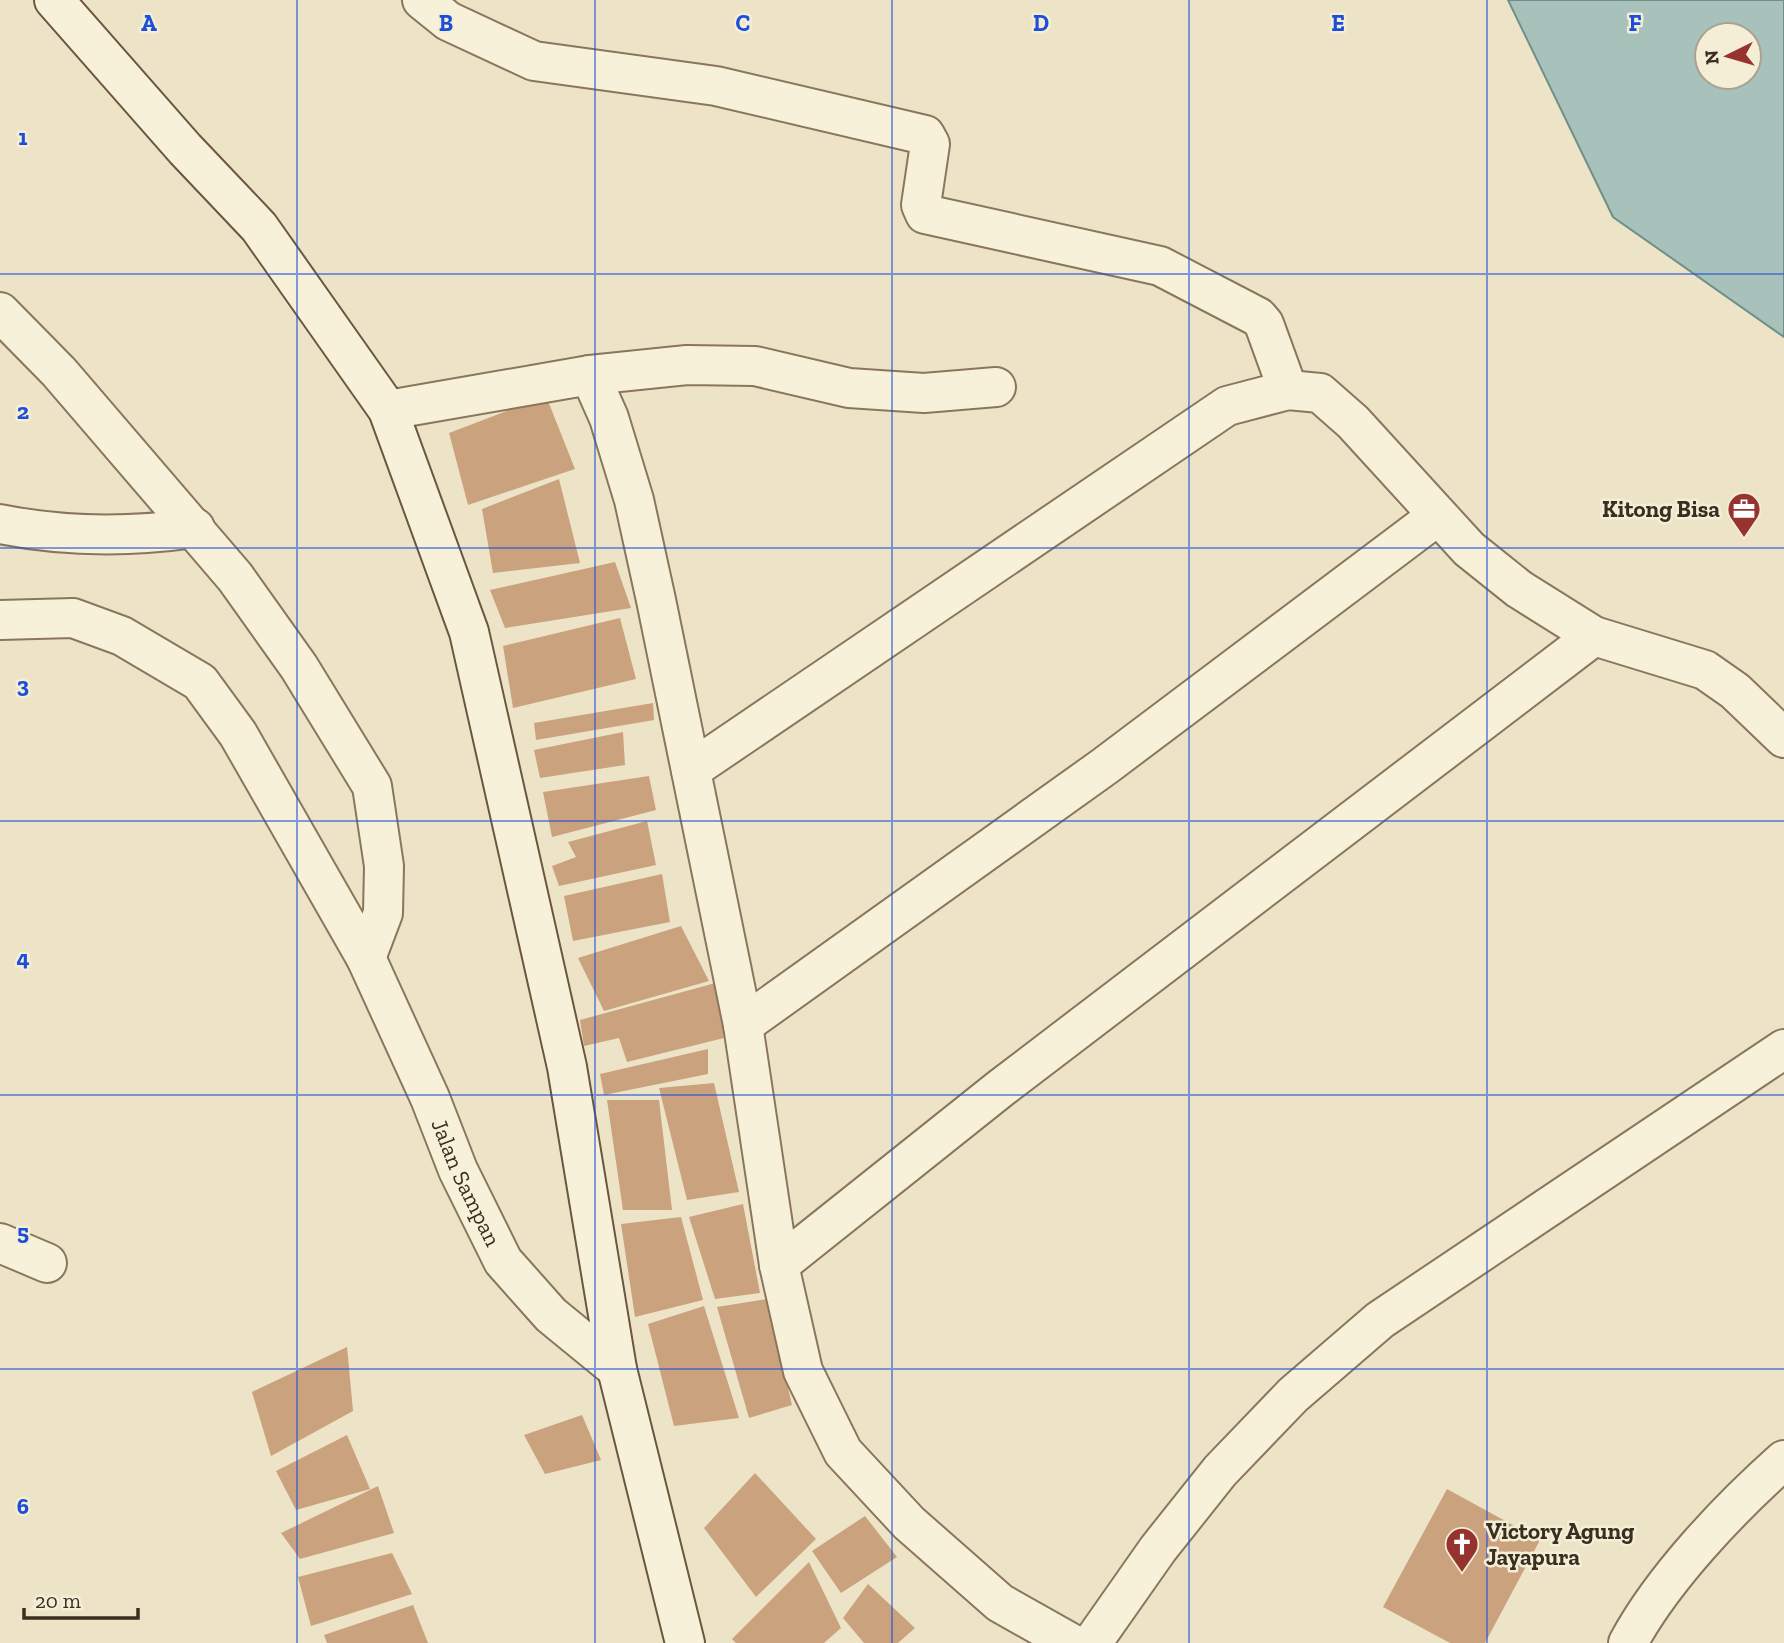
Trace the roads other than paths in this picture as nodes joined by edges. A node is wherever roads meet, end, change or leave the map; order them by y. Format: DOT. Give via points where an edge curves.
graph roads {
  1 [pos="54,0"];
  2 [pos="422,0"];
  3 [pos="0,312"];
  4 [pos="590,375"];
  5 [pos="996,387"];
  6 [pos="1288,390"];
  7 [pos="388,410"];
  8 [pos="1436,517"];
  9 [pos="0,524"];
  10 [pos="195,528"];
  11 [pos="0,620"];
  12 [pos="1594,636"];
  13 [pos="1784,738"];
  14 [pos="691,770"];
  15 [pos="366,958"];
  16 [pos="743,1025"];
  17 [pos="1784,1049"];
  18 [pos="0,1242"];
  19 [pos="47,1263"];
  20 [pos="779,1265"];
  21 [pos="617,1369"];
  22 [pos="1784,1460"];
  23 [pos="685,1643"];
  24 [pos="1071,1643"];
  25 [pos="1092,1643"];
  26 [pos="1628,1643"];
  1 -- 7 [label="street" via="259,227"];
  2 -- 6 [label="street" via="448,21 534,61 716,86 925,135 930,144 921,205 925,214 1172,272 1258,317"];
  3 -- 10 [label="street" via="59,372"];
  4 -- 5 [label="street" via="687,365 755,366 849,388 924,393"];
  4 -- 7 [label="street"];
  4 -- 14 [label="street" via="634,500"];
  6 -- 8 [label="street" via="1320,393 1353,422"];
  6 -- 14 [label="street" via="1227,406"];
  7 -- 21 [label="street" via="469,632 567,1067"];
  8 -- 12 [label="street" via="1519,589"];
  8 -- 16 [label="street" via="1105,766"];
  9 -- 10 [label="street" via="80,534 148,535"];
  10 -- 15 [label="street" via="299,667 372,786 384,866 383,913"];
  11 -- 15 [label="street, Jalan Sampan" via="73,618 122,636 201,682 238,734"];
  12 -- 13 [label="street" via="1705,670 1735,691"];
  12 -- 20 [label="street" via="1023,1072"];
  14 -- 16 [label="street"];
  15 -- 21 [label="street, Jalan Sampan" via="458,1170 503,1261 551,1315"];
  16 -- 20 [label="street"];
  17 -- 25 [label="street" via="1380,1320 1303,1387 1220,1471"];
  18 -- 19 [label="street"];
  20 -- 24 [label="street" via="803,1371 844,1452 909,1523 1000,1603"];
  21 -- 23 [label="street"];
  22 -- 26 [label="street" via="1745,1495 1646,1610"];
}
